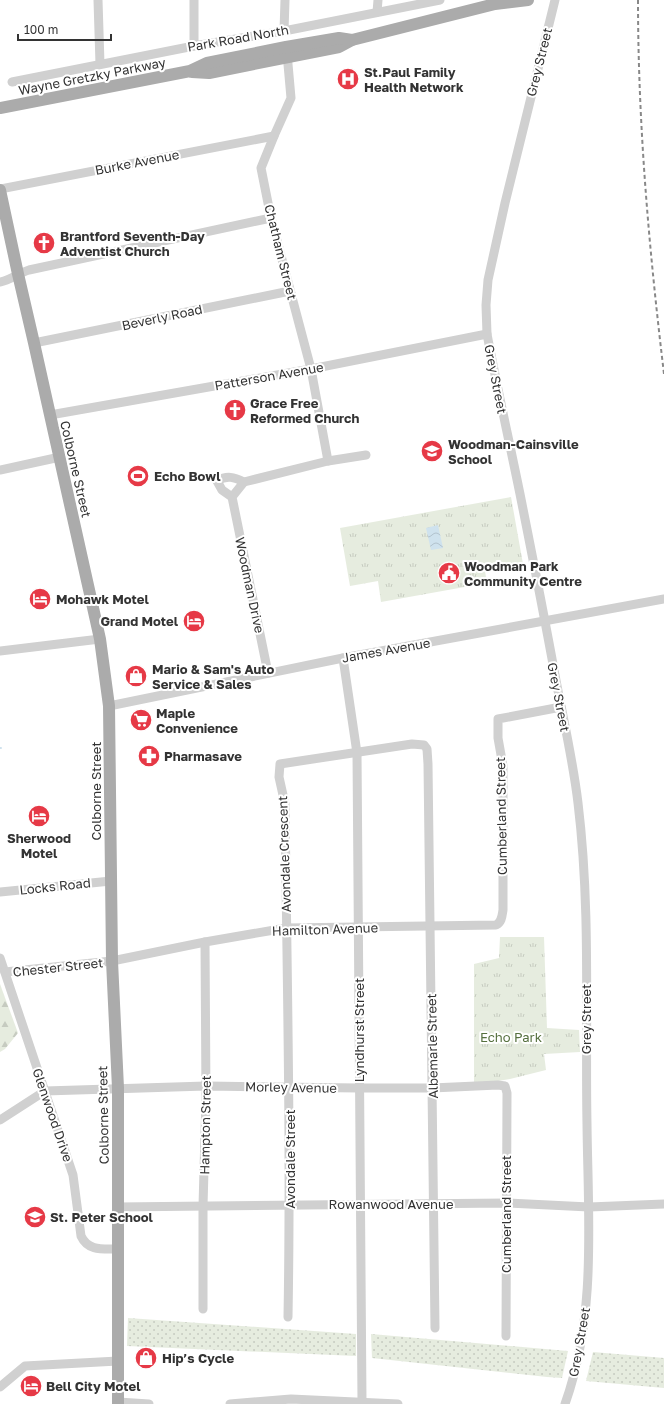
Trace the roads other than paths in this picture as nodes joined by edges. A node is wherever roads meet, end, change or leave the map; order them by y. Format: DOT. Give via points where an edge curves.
graph roads {
  1 [pos="98,0"];
  2 [pos="194,0"];
  3 [pos="285,0"];
  4 [pos="378,0"];
  5 [pos="440,0"];
  6 [pos="528,0"];
  7 [pos="555,0"];
  8 [pos="498,2"];
  9 [pos="378,12"];
  10 [pos="284,31"];
  11 [pos="194,46"];
  12 [pos="287,52"];
  13 [pos="100,64"];
  14 [pos="12,82"];
  15 [pos="0,108"];
  16 [pos="274,136"];
  17 [pos="0,190"];
  18 [pos="271,218"];
  19 [pos="18,274"];
  20 [pos="0,282"];
  21 [pos="290,291"];
  22 [pos="487,334"];
  23 [pos="34,343"];
  24 [pos="311,369"];
  25 [pos="50,415"];
  26 [pos="366,455"];
  27 [pos="60,457"];
  28 [pos="328,461"];
  29 [pos="0,470"];
  30 [pos="244,482"];
  31 [pos="232,497"];
  32 [pos="664,599"];
  33 [pos="545,621"];
  34 [pos="100,639"];
  35 [pos="0,651"];
  36 [pos="343,658"];
  37 [pos="268,673"];
  38 [pos="109,706"];
  39 [pos="561,707"];
  40 [pos="357,753"];
  41 [pos="111,881"];
  42 [pos="0,892"];
  43 [pos="430,926"];
  44 [pos="493,926"];
  45 [pos="358,927"];
  46 [pos="286,928"];
  47 [pos="205,942"];
  48 [pos="0,958"];
  49 [pos="112,961"];
  50 [pos="5,972"];
  51 [pos="206,1086"];
  52 [pos="118,1088"];
  53 [pos="289,1088"];
  54 [pos="359,1088"];
  55 [pos="432,1088"];
  56 [pos="45,1091"];
  57 [pos="507,1093"];
  58 [pos="0,1120"];
  59 [pos="506,1203"];
  60 [pos="433,1204"];
  61 [pos="664,1204"];
  62 [pos="290,1205"];
  63 [pos="360,1205"];
  64 [pos="203,1206"];
  65 [pos="117,1207"];
  66 [pos="589,1207"];
  67 [pos="117,1249"];
  68 [pos="203,1309"];
  69 [pos="288,1317"];
  70 [pos="435,1328"];
  71 [pos="506,1336"];
  72 [pos="118,1361"];
  73 [pos="0,1387"];
  74 [pos="362,1402"];
  75 [pos="118,1403"];
  76 [pos="243,1403"];
  77 [pos="149,1404"];
  78 [pos="230,1404"];
  79 [pos="398,1404"];
  80 [pos="565,1404"];
  1 -- 13 [label="street"];
  2 -- 11 [label="street"];
  3 -- 10 [label="street"];
  4 -- 9 [label="street"];
  5 -- 9 [label="street, Park Road North"];
  6 -- 8 [label="main road, Wayne Gretzky Parkway"];
  7 -- 22 [label="street, Grey Street" via="488,280"];
  8 -- 12 [label="main road, Wayne Gretzky Parkway" via="352,40 339,38"];
  9 -- 10 [label="street, Park Road North"];
  10 -- 11 [label="street, Park Road North"];
  11 -- 13 [label="street, Park Road North"];
  12 -- 15 [label="main road, Wayne Gretzky Parkway" via="207,64 190,71"];
  12 -- 16 [label="street, Chatham Street" via="291,98"];
  13 -- 14 [label="street, Park Road North"];
  16 -- 17 [label="street, Burke Avenue"];
  16 -- 18 [label="street, Chatham Street" via="262,168"];
  17 -- 19 [label="main road, Colborne Street"];
  18 -- 19 [label="street"];
  18 -- 21 [label="street, Chatham Street"];
  19 -- 20 [label="street" via="8,281"];
  19 -- 23 [label="main road, Colborne Street"];
  21 -- 23 [label="street, Beverly Road"];
  21 -- 24 [label="street, Chatham Street"];
  22 -- 24 [label="street, Patterson Avenue"];
  22 -- 33 [label="street, Grey Street"];
  23 -- 25 [label="main road, Colborne Street"];
  24 -- 25 [label="street, Patterson Avenue"];
  24 -- 28 [label="street, Chatham Street"];
  25 -- 27 [label="main road, Colborne Street"];
  26 -- 28 [label="street"];
  27 -- 29 [label="street"];
  27 -- 34 [label="main road, Colborne Street"];
  28 -- 30 [label="street"];
  30 -- 31 [label="street"];
  30 -- 31 [label="street" via="233,477 224,477 217,481 222,490"];
  31 -- 37 [label="street, Woodman Drive"];
  32 -- 33 [label="street, James Avenue"];
  33 -- 36 [label="street, James Avenue"];
  33 -- 39 [label="street, Grey Street"];
  34 -- 35 [label="street"];
  34 -- 38 [label="main road, Colborne Street"];
  36 -- 37 [label="street, James Avenue"];
  36 -- 40 [label="street, Lyndhurst Street"];
  37 -- 38 [label="street, James Avenue"];
  38 -- 41 [label="main road, Colborne Street"];
  39 -- 44 [label="street, Cumberland Street" via="498,719 498,738 503,766 502,910 499,924"];
  39 -- 66 [label="street, Grey Street" via="578,801 585,877"];
  40 -- 43 [label="street, Albemarle Street" via="412,744 424,745 427,749"];
  40 -- 45 [label="street, Lyndhurst Street"];
  40 -- 46 [label="street, Avondale Crescent" via="280,764 279,777 285,804"];
  41 -- 42 [label="street, Locks Road"];
  41 -- 49 [label="main road, Colborne Street"];
  43 -- 44 [label="street, Hamilton Avenue"];
  43 -- 45 [label="street, Hamilton Avenue"];
  43 -- 55 [label="street, Albemarle Street"];
  45 -- 46 [label="street, Hamilton Avenue"];
  45 -- 54 [label="street, Lyndhurst Street"];
  46 -- 47 [label="street, Hamilton Avenue"];
  46 -- 53 [label="street, Avondale Street"];
  47 -- 49 [label="street, Hamilton Avenue"];
  47 -- 51 [label="street, Hampton Street"];
  48 -- 50 [label="street, Glenwood Drive"];
  49 -- 50 [label="street, Chester Street"];
  49 -- 52 [label="main road, Colborne Street"];
  50 -- 56 [label="street, Glenwood Drive"];
  51 -- 52 [label="street, Morley Avenue"];
  51 -- 53 [label="street, Morley Avenue"];
  51 -- 64 [label="street, Hampton Street"];
  52 -- 56 [label="street, Morley Avenue"];
  52 -- 65 [label="main road, Colborne Street"];
  53 -- 54 [label="street, Morley Avenue"];
  53 -- 62 [label="street, Avondale Street"];
  54 -- 55 [label="street, Morley Avenue"];
  54 -- 63 [label="street, Lyndhurst Street"];
  55 -- 57 [label="street, Morley Avenue" via="498,1085 505,1086"];
  55 -- 60 [label="street, Albemarle Street"];
  56 -- 58 [label="street"];
  56 -- 67 [label="street, Glenwood Drive" via="73,1175 81,1236 86,1244 96,1248"];
  57 -- 59 [label="street, Cumberland Street"];
  59 -- 60 [label="street, Rowanwood Avenue"];
  59 -- 66 [label="street, Rowanwood Avenue"];
  59 -- 71 [label="street, Cumberland Street"];
  60 -- 63 [label="street, Rowanwood Avenue"];
  60 -- 70 [label="street, Albemarle Street"];
  61 -- 66 [label="street, Rowanwood Avenue"];
  62 -- 63 [label="street, Rowanwood Avenue"];
  62 -- 64 [label="street, Rowanwood Avenue"];
  62 -- 69 [label="street, Avondale Street"];
  63 -- 74 [label="street, Lyndhurst Street"];
  64 -- 65 [label="street, Rowanwood Avenue"];
  64 -- 68 [label="street, Hampton Street"];
  65 -- 67 [label="main road, Colborne Street"];
  66 -- 80 [label="street, Grey Street" via="586,1304 577,1362"];
  67 -- 72 [label="main road, Colborne Street"];
  72 -- 73 [label="street" via="25,1366"];
  72 -- 75 [label="main road, Colborne Street"];
  74 -- 76 [label="street" via="291,1399"];
  74 -- 79 [label="street"];
  75 -- 77 [label="street"];
  76 -- 78 [label="street"];
}
